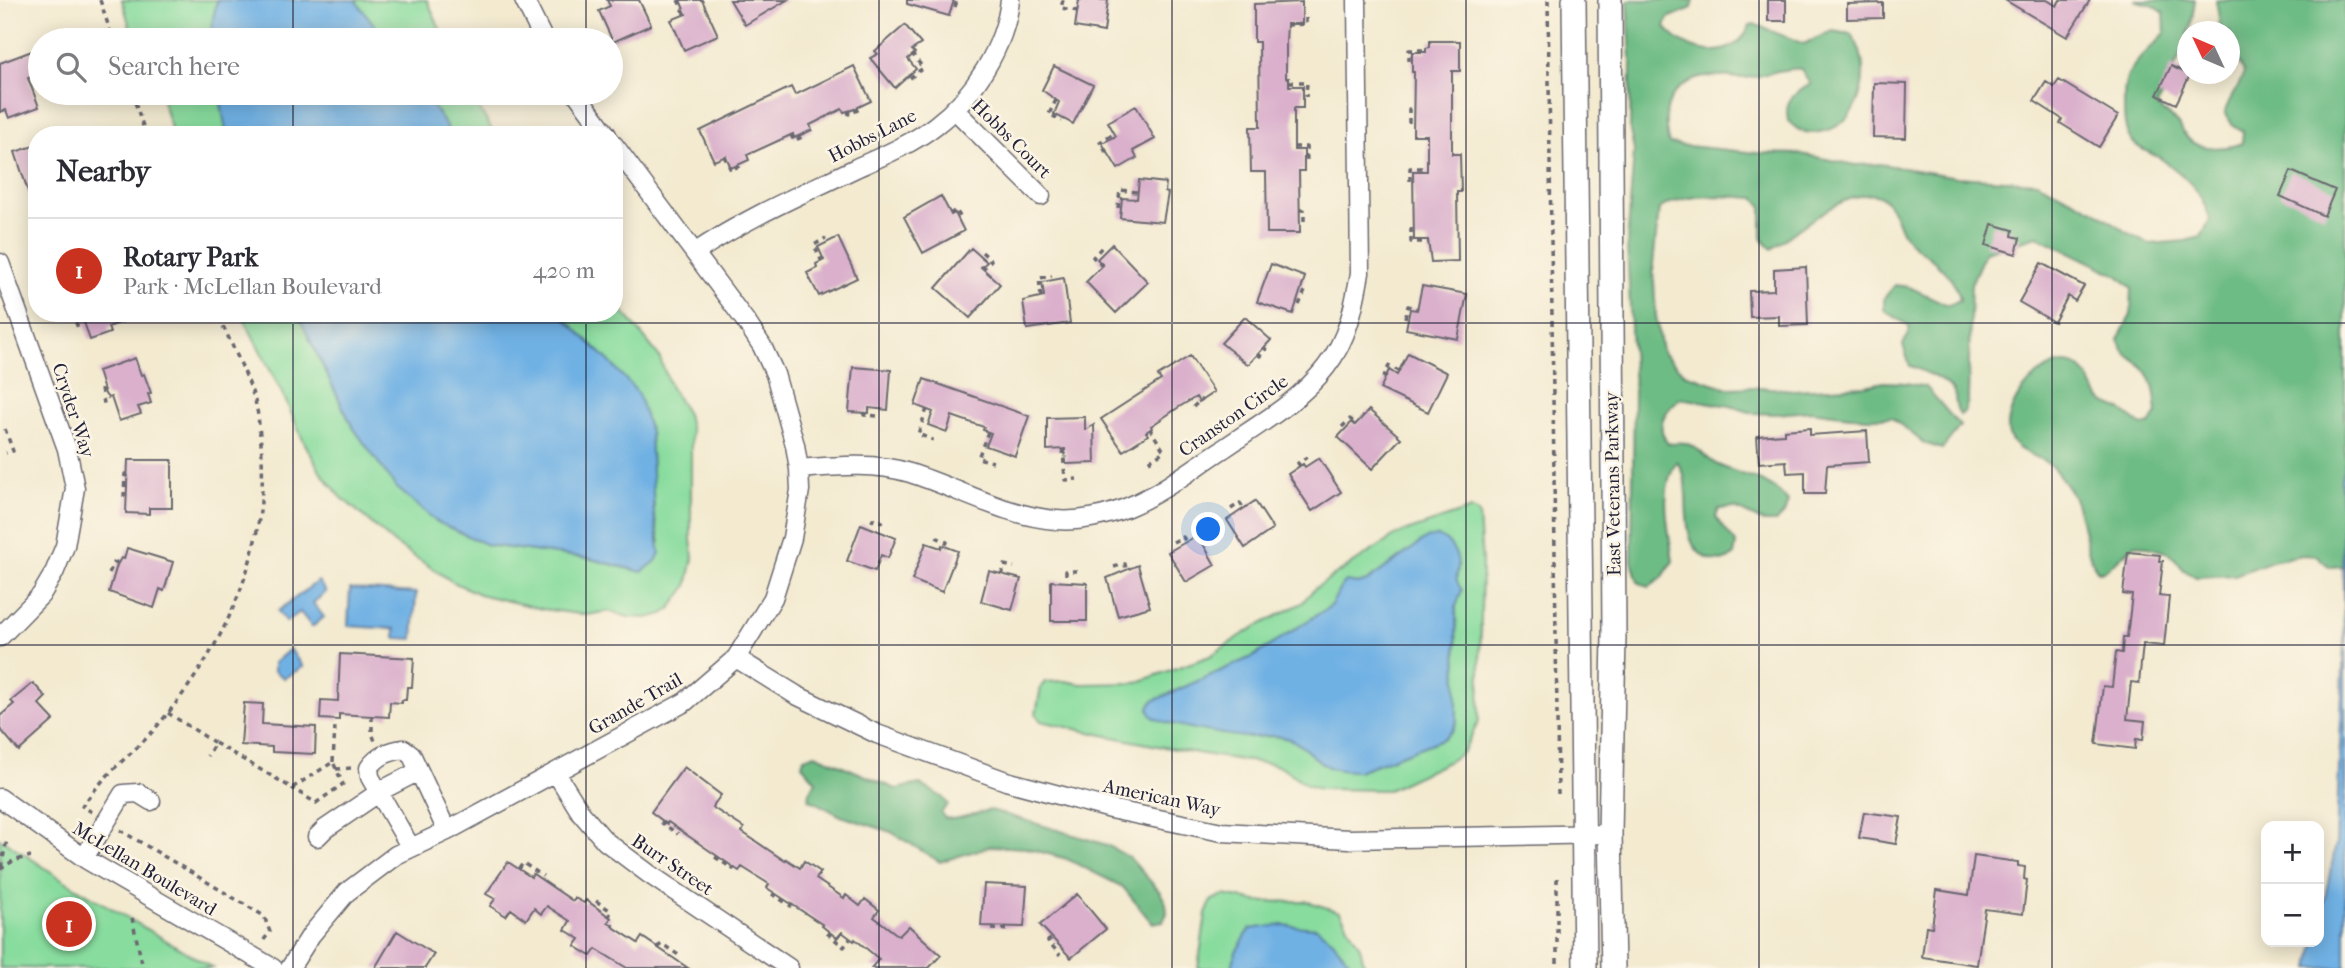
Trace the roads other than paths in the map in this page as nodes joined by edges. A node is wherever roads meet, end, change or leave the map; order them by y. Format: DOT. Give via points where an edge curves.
graph roads {
  1 [pos="524,0"];
  2 [pos="1010,0"];
  3 [pos="1357,0"];
  4 [pos="1574,0"];
  5 [pos="1610,0"];
  6 [pos="538,28"];
  7 [pos="585,105"];
  8 [pos="954,109"];
  9 [pos="600,126"];
  10 [pos="623,157"];
  11 [pos="1041,197"];
  12 [pos="696,252"];
  13 [pos="0,262"];
  14 [pos="799,469"];
  15 [pos="0,637"];
  16 [pos="736,658"];
  17 [pos="419,771"];
  18 [pos="556,773"];
  19 [pos="380,792"];
  20 [pos="0,798"];
  21 [pos="151,801"];
  22 [pos="447,831"];
  23 [pos="1609,834"];
  24 [pos="1583,835"];
  25 [pos="317,837"];
  26 [pos="411,848"];
  27 [pos="84,858"];
  28 [pos="273,968"];
  29 [pos="290,968"];
  30 [pos="789,968"];
  31 [pos="1585,968"];
  32 [pos="1613,968"];
  1 -- 6 [label="street"];
  2 -- 8 [label="street, Hobbs Lane" via="989,62"];
  3 -- 14 [label="street, Cranston Circle" via="1360,273 1352,317 1341,344 1298,397 1149,498 1108,515 1056,520 1008,510 907,472 855,465"];
  4 -- 24 [label="main road, East Veterans Parkway"];
  5 -- 23 [label="main road, East Veterans Parkway" via="1614,636"];
  7 -- 9 [label="street"];
  8 -- 11 [label="street, Hobbs Court"];
  8 -- 12 [label="street, Hobbs Lane" via="914,139 736,226"];
  10 -- 12 [label="street, Grande Trail"];
  12 -- 14 [label="street, Grande Trail" via="762,346 775,374"];
  13 -- 15 [label="street, Cryder Way" via="67,449 75,488 65,546 54,573 41,595"];
  14 -- 16 [label="street, Grande Trail" via="792,538 777,586"];
  16 -- 18 [label="street, Grande Trail" via="685,702"];
  16 -- 24 [label="street, American Way" via="796,695 877,734 1006,781 1115,810 1234,833 1349,839"];
  17 -- 19 [label="street"];
  17 -- 19 [label="street" via="404,749 389,751 369,768"];
  17 -- 22 [label="street"];
  18 -- 22 [label="street, Grande Trail"];
  18 -- 30 [label="street, Burr Street" via="581,814 605,841"];
  19 -- 25 [label="street"];
  19 -- 26 [label="street"];
  20 -- 27 [label="street, McLellan Boulevard"];
  21 -- 27 [label="street" via="138,793 123,794"];
  22 -- 26 [label="street, Grande Trail"];
  23 -- 24 [label="street, American Way"];
  23 -- 32 [label="main road, East Veterans Parkway"];
  24 -- 31 [label="main road, East Veterans Parkway"];
  26 -- 29 [label="street, Grande Trail" via="347,892"];
  27 -- 28 [label="street, McLellan Boulevard"];
}
